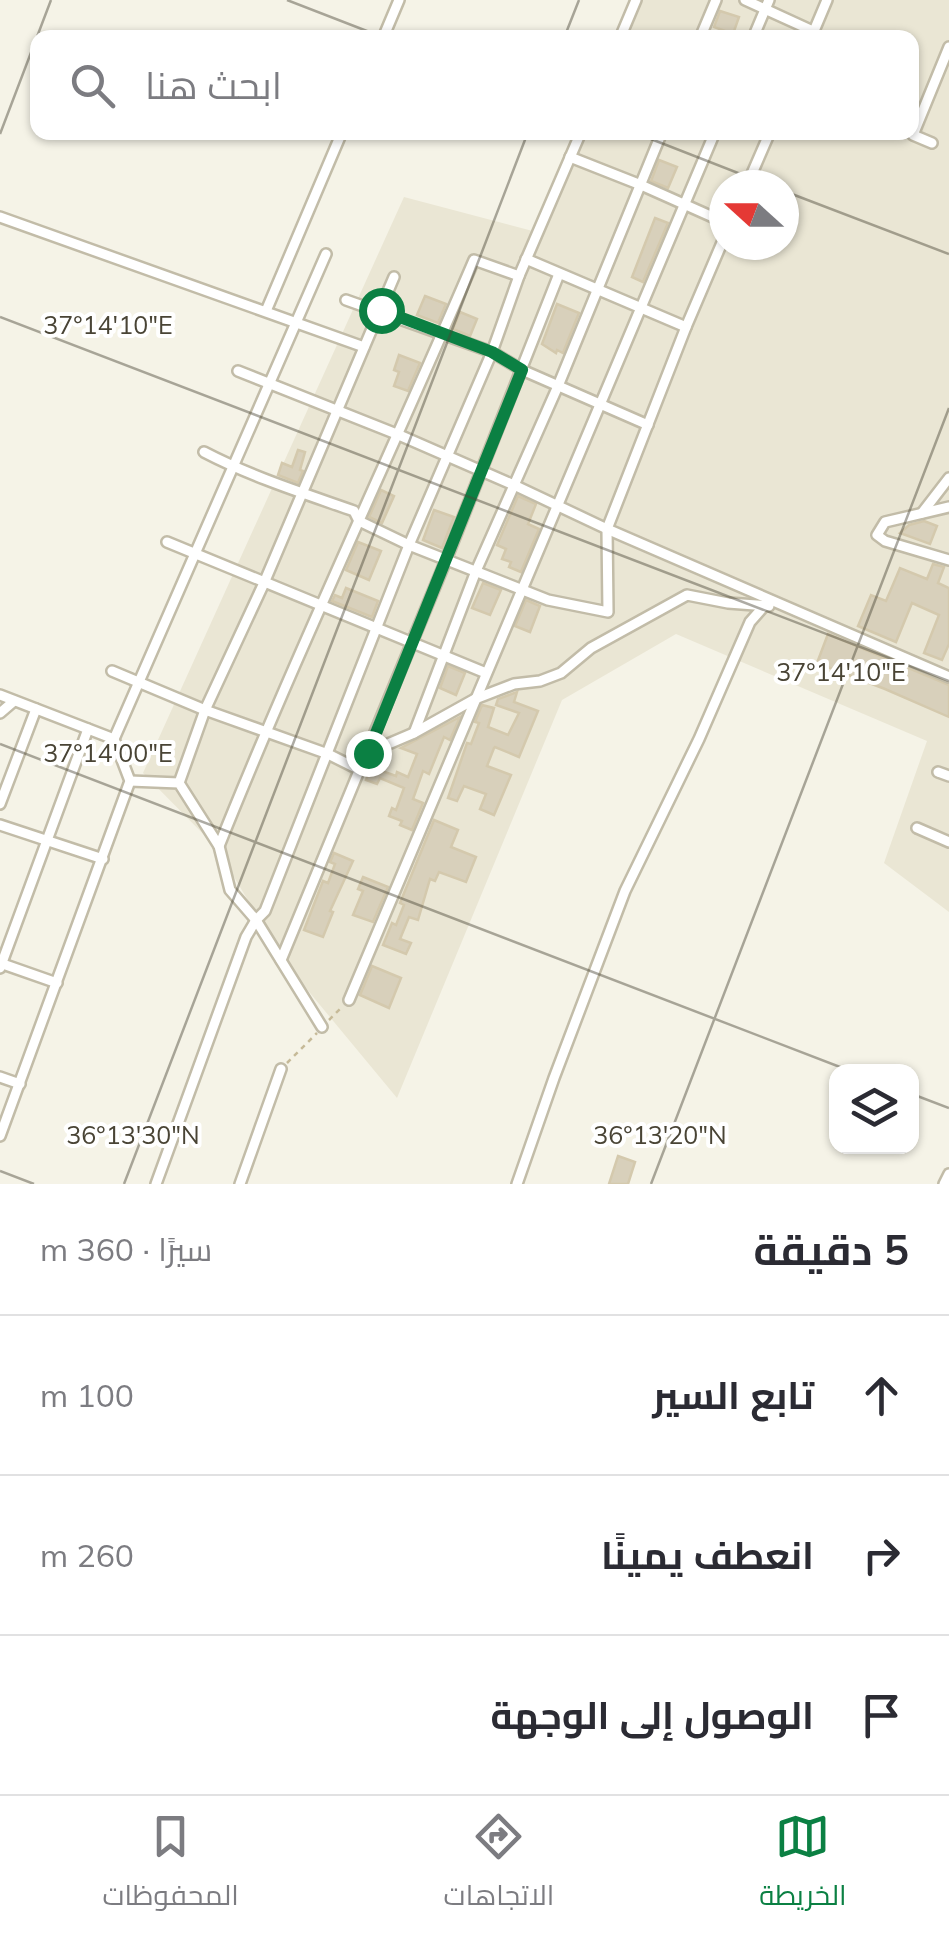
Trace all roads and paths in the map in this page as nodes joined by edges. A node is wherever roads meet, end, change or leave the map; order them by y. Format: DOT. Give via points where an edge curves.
graph roads {
  1 [pos="399,0"];
  2 [pos="636,0"];
  3 [pos="716,0"];
  4 [pos="745,0"];
  5 [pos="827,0"];
  6 [pos="767,4"];
  7 [pos="386,30"];
  8 [pos="623,30"];
  9 [pos="703,30"];
  10 [pos="757,30"];
  11 [pos="806,30"];
  12 [pos="814,30"];
  13 [pos="949,48"];
  14 [pos="919,119"];
  15 [pos="919,139"];
  16 [pos="339,140"];
  17 [pos="577,140"];
  18 [pos="659,140"];
  19 [pos="712,140"];
  20 [pos="767,140"];
  21 [pos="932,144"];
  22 [pos="570,158"];
  23 [pos="754,170"];
  24 [pos="642,185"];
  25 [pos="684,204"];
  26 [pos="709,215"];
  27 [pos="0,217"];
  28 [pos="326,254"];
  29 [pos="526,258"];
  30 [pos="715,260"];
  31 [pos="559,274"];
  32 [pos="519,276"];
  33 [pos="394,277"];
  34 [pos="597,290"];
  35 [pos="346,300"];
  36 [pos="640,308"];
  37 [pos="381,310"];
  38 [pos="266,312"];
  39 [pos="296,322"];
  40 [pos="686,328"];
  41 [pos="442,334"];
  42 [pos="364,347"];
  43 [pos="492,352"];
  44 [pos="522,370"];
  45 [pos="238,371"];
  46 [pos="269,385"];
  47 [pos="558,386"];
  48 [pos="600,406"];
  49 [pos="336,410"];
  50 [pos="648,425"];
  51 [pos="399,435"];
  52 [pos="204,452"];
  53 [pos="447,456"];
  54 [pos="234,467"];
  55 [pos="481,470"];
  56 [pos="949,478"];
  57 [pos="516,486"];
  58 [pos="301,494"];
  59 [pos="558,507"];
  60 [pos="949,507"];
  61 [pos="922,513"];
  62 [pos="360,522"];
  63 [pos="607,529"];
  64 [pos="167,542"];
  65 [pos="409,544"];
  66 [pos="195,554"];
  67 [pos="946,556"];
  68 [pos="446,560"];
  69 [pos="476,570"];
  70 [pos="264,584"];
  71 [pos="524,589"];
  72 [pos="322,606"];
  73 [pos="765,606"];
  74 [pos="786,607"];
  75 [pos="377,628"];
  76 [pos="412,643"];
  77 [pos="442,656"];
  78 [pos="112,672"];
  79 [pos="486,673"];
  80 [pos="949,676"];
  81 [pos="139,683"];
  82 [pos="0,695"];
  83 [pos="475,699"];
  84 [pos="14,701"];
  85 [pos="36,709"];
  86 [pos="205,710"];
  87 [pos="0,713"];
  88 [pos="88,729"];
  89 [pos="265,732"];
  90 [pos="414,732"];
  91 [pos="114,739"];
  92 [pos="368,753"];
  93 [pos="328,754"];
  94 [pos="360,770"];
  95 [pos="938,772"];
  96 [pos="949,776"];
  97 [pos="130,781"];
  98 [pos="178,783"];
  99 [pos="0,804"];
  100 [pos="0,825"];
  101 [pos="917,828"];
  102 [pos="47,841"];
  103 [pos="949,842"];
  104 [pos="219,846"];
  105 [pos="102,860"];
  106 [pos="256,920"];
  107 [pos="281,960"];
  108 [pos="1,965"];
  109 [pos="57,983"];
  110 [pos="349,1000"];
  111 [pos="322,1027"];
  112 [pos="282,1069"];
  113 [pos="0,1077"];
  114 [pos="20,1084"];
  115 [pos="0,1136"];
  116 [pos="949,1174"];
  117 [pos="156,1184"];
  118 [pos="240,1184"];
  119 [pos="518,1184"];
  120 [pos="944,1184"];
  1 -- 7 [label="street"];
  2 -- 8 [label="street"];
  3 -- 9 [label="street"];
  4 -- 6 [label="street"];
  5 -- 12 [label="street"];
  6 -- 10 [label="street"];
  6 -- 11 [label="street"];
  13 -- 14 [label="street"];
  15 -- 21 [label="street"];
  16 -- 38 [label="street"];
  17 -- 22 [label="street"];
  18 -- 24 [label="street"];
  19 -- 25 [label="street"];
  20 -- 23 [label="street"];
  22 -- 24 [label="street"];
  22 -- 29 [label="street"];
  24 -- 25 [label="street"];
  24 -- 34 [label="street"];
  25 -- 26 [label="street"];
  25 -- 36 [label="street"];
  27 -- 38 [label="street"];
  28 -- 39 [label="street"];
  29 -- 31 [label="street"];
  29 -- 32 [label="street"];
  30 -- 40 [label="street"];
  31 -- 34 [label="street"];
  31 -- 44 [label="street"];
  32 -- 41 [label="street" via="474,260"];
  32 -- 43 [label="street"];
  33 -- 37 [label="street"];
  34 -- 36 [label="street"];
  34 -- 47 [label="street"];
  35 -- 37 [label="street"];
  36 -- 40 [label="street"];
  36 -- 48 [label="street"];
  37 -- 41 [label="street"];
  37 -- 42 [label="street"];
  38 -- 39 [label="street"];
  39 -- 42 [label="street"];
  39 -- 46 [label="street"];
  40 -- 50 [label="street"];
  41 -- 43 [label="street"];
  41 -- 51 [label="street"];
  42 -- 49 [label="street"];
  43 -- 44 [label="street"];
  43 -- 53 [label="street"];
  44 -- 47 [label="street"];
  44 -- 55 [label="street"];
  45 -- 46 [label="street"];
  46 -- 49 [label="street"];
  46 -- 54 [label="street"];
  47 -- 48 [label="street"];
  47 -- 57 [label="street"];
  48 -- 50 [label="street"];
  48 -- 59 [label="street"];
  49 -- 51 [label="street"];
  49 -- 58 [label="street"];
  50 -- 63 [label="street"];
  51 -- 53 [label="street"];
  51 -- 62 [label="street"];
  52 -- 54 [label="street"];
  53 -- 55 [label="street"];
  53 -- 65 [label="street"];
  54 -- 58 [label="street"];
  54 -- 66 [label="street"];
  55 -- 57 [label="street"];
  55 -- 68 [label="street"];
  56 -- 61 [label="street"];
  57 -- 59 [label="street"];
  57 -- 69 [label="street"];
  58 -- 62 [label="street" via="354,512"];
  58 -- 70 [label="street"];
  59 -- 63 [label="street"];
  59 -- 71 [label="street"];
  60 -- 61 [label="street"];
  61 -- 67 [label="street" via="885,522 877,535"];
  62 -- 65 [label="street"];
  62 -- 72 [label="street"];
  63 -- 71 [label="street" via="608,612"];
  63 -- 74 [label="street"];
  64 -- 66 [label="street"];
  65 -- 68 [label="street"];
  65 -- 75 [label="street"];
  66 -- 70 [label="street"];
  66 -- 81 [label="street"];
  68 -- 69 [label="street"];
  68 -- 76 [label="street"];
  69 -- 71 [label="street"];
  69 -- 77 [label="street"];
  70 -- 72 [label="street"];
  70 -- 86 [label="street"];
  71 -- 79 [label="street"];
  72 -- 75 [label="street"];
  72 -- 89 [label="street"];
  73 -- 74 [label="street"];
  73 -- 83 [label="street" via="687,594 591,648 561,673"];
  73 -- 119 [label="street" via="750,622 625,891"];
  74 -- 80 [label="street"];
  75 -- 76 [label="street"];
  75 -- 93 [label="street"];
  76 -- 77 [label="street"];
  76 -- 92 [label="street"];
  77 -- 79 [label="street"];
  77 -- 90 [label="street"];
  78 -- 81 [label="street"];
  79 -- 83 [label="street"];
  81 -- 86 [label="street"];
  81 -- 91 [label="street"];
  82 -- 84 [label="street"];
  83 -- 90 [label="street"];
  83 -- 110 [label="street"];
  84 -- 85 [label="street"];
  84 -- 87 [label="street"];
  85 -- 88 [label="street"];
  85 -- 99 [label="street"];
  86 -- 89 [label="street"];
  86 -- 98 [label="street"];
  88 -- 91 [label="street"];
  88 -- 102 [label="street"];
  89 -- 93 [label="street"];
  89 -- 104 [label="street"];
  90 -- 92 [label="street"];
  91 -- 97 [label="street"];
  92 -- 94 [label="street"];
  93 -- 94 [label="street"];
  93 -- 106 [label="street"];
  94 -- 107 [label="street"];
  95 -- 96 [label="street"];
  97 -- 98 [label="street"];
  97 -- 105 [label="street"];
  98 -- 104 [label="street"];
  100 -- 102 [label="street"];
  101 -- 103 [label="street"];
  102 -- 105 [label="street"];
  102 -- 108 [label="street"];
  104 -- 106 [label="street" via="230,890"];
  105 -- 109 [label="street"];
  106 -- 107 [label="street"];
  106 -- 117 [label="street"];
  107 -- 111 [label="street"];
  108 -- 109 [label="street"];
  109 -- 114 [label="street"];
  112 -- 118 [label="street"];
  113 -- 114 [label="street"];
  114 -- 115 [label="street"];
  116 -- 120 [label="street"];
}
